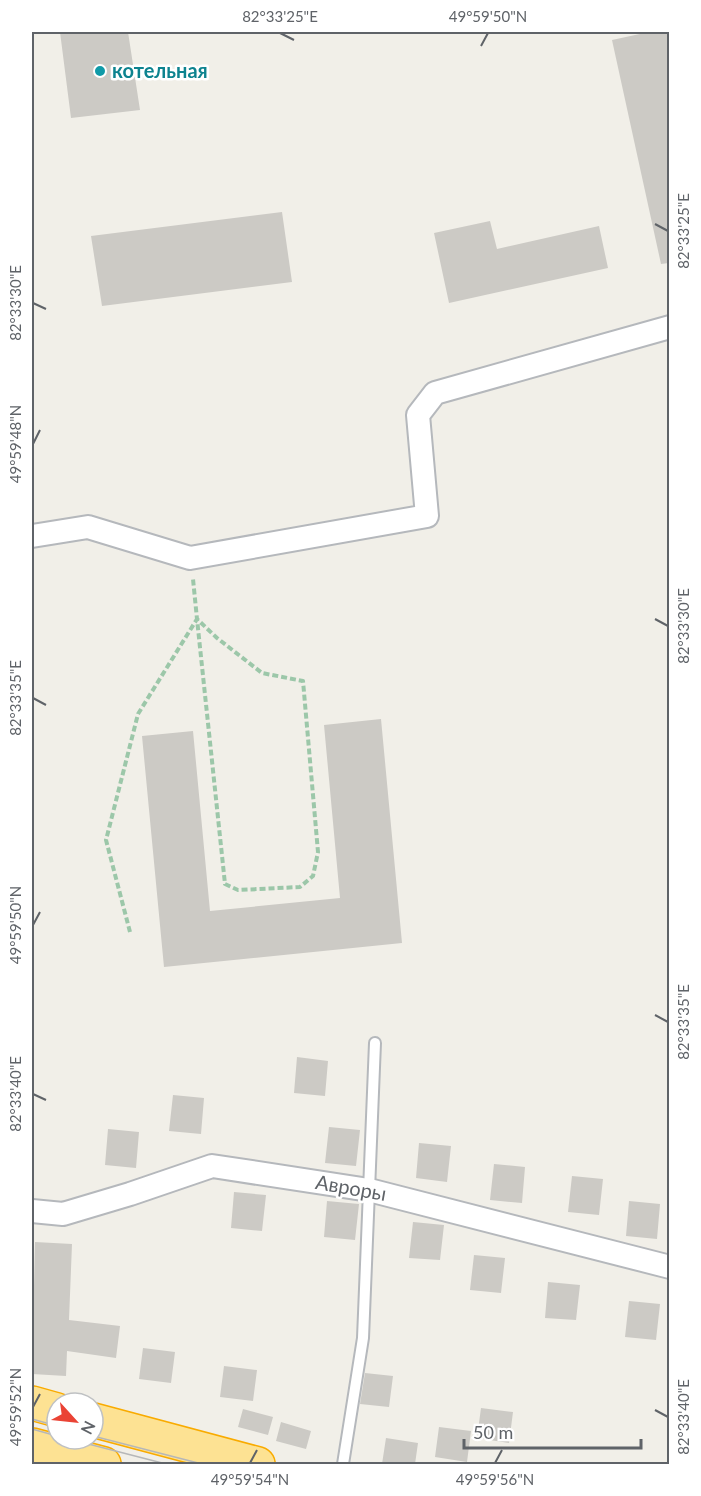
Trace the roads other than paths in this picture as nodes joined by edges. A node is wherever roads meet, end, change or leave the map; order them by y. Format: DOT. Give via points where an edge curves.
graph roads {
  1 [pos="669,327"];
  2 [pos="32,536"];
  3 [pos="375,1043"];
  4 [pos="369,1190"];
  5 [pos="32,1211"];
  6 [pos="669,1267"];
  7 [pos="105,1423"];
  8 [pos="32,1445"];
  9 [pos="104,1464"];
  10 [pos="258,1464"];
  11 [pos="343,1464"];
  1 -- 2 [label="street" via="435,393 418,414 427,516 190,558 88,527"];
  3 -- 4 [label="lane"];
  4 -- 5 [label="street, Авроры" via="213,1166 63,1214"];
  4 -- 6 [label="street, Авроры"];
  4 -- 11 [label="lane" via="363,1338"];
  7 -- 10 [label="highway"];
  8 -- 9 [label="highway"];
}
